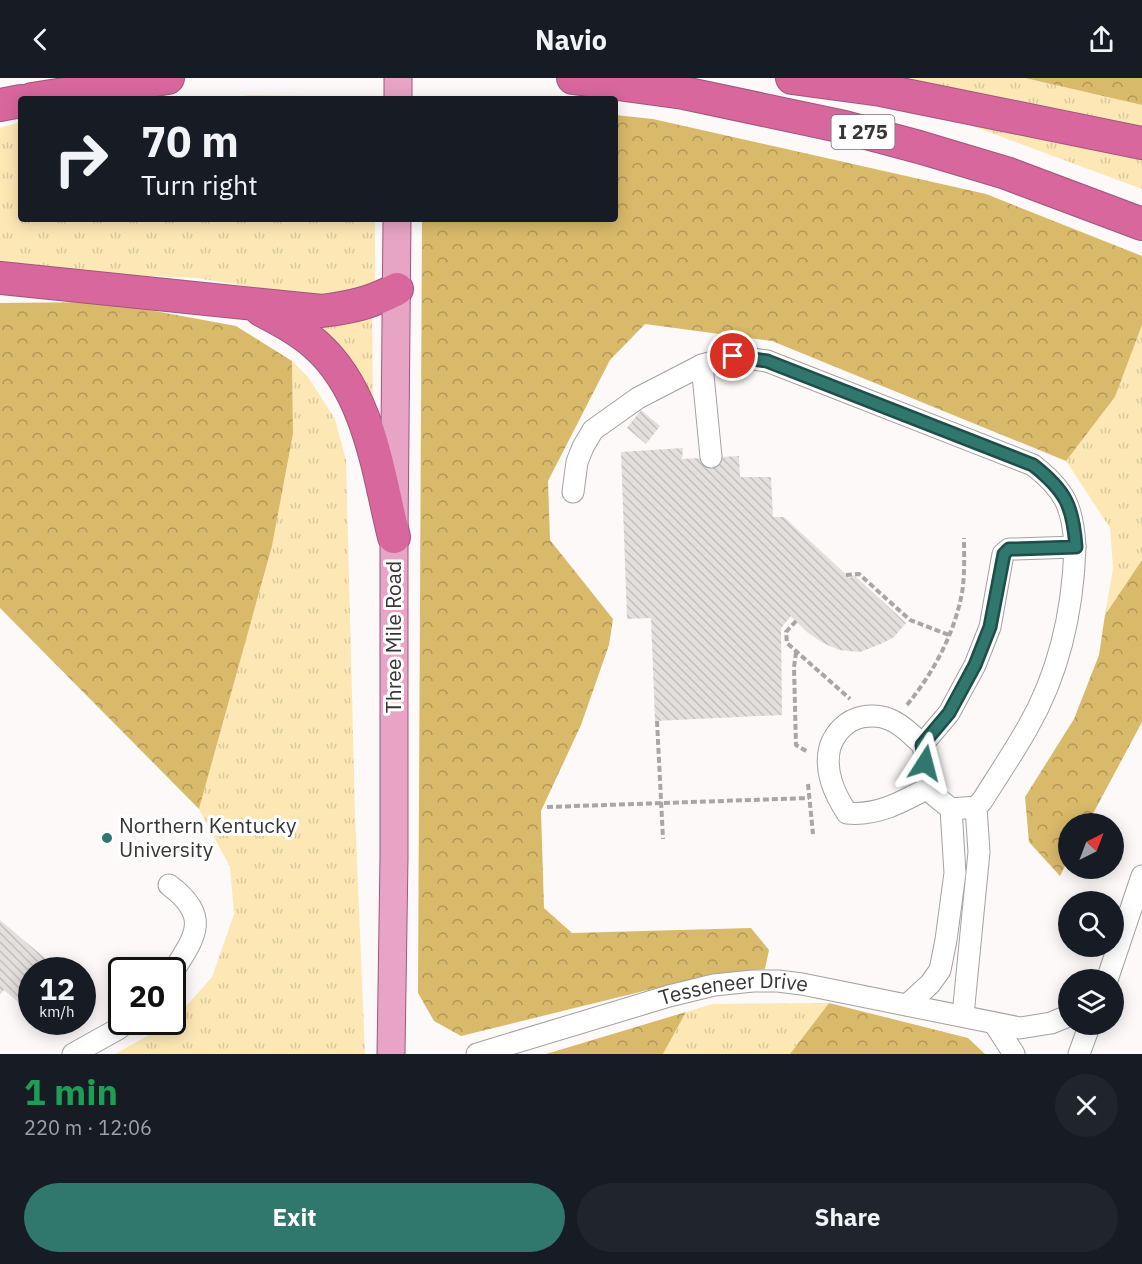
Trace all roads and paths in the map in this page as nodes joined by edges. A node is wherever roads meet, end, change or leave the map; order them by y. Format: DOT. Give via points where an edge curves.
graph roads {
  1 [pos="168,78"];
  2 [pos="398,78"];
  3 [pos="573,78"];
  4 [pos="792,78"];
  5 [pos="51,96"];
  6 [pos="398,96"];
  7 [pos="18,102"];
  8 [pos="0,105"];
  9 [pos="1142,143"];
  10 [pos="398,222"];
  11 [pos="1142,224"];
  12 [pos="0,278"];
  13 [pos="397,289"];
  14 [pos="252,305"];
  15 [pos="702,365"];
  16 [pos="711,457"];
  17 [pos="573,492"];
  18 [pos="394,537"];
  19 [pos="964,538"];
  20 [pos="1076,547"];
  21 [pos="846,575"];
  22 [pos="796,621"];
  23 [pos="949,635"];
  24 [pos="796,651"];
  25 [pos="861,696"];
  26 [pos="850,699"];
  27 [pos="840,702"];
  28 [pos="897,703"];
  29 [pos="657,721"];
  30 [pos="922,745"];
  31 [pos="808,763"];
  32 [pos="808,775"];
  33 [pos="928,788"];
  34 [pos="810,798"];
  35 [pos="661,803"];
  36 [pos="547,807"];
  37 [pos="976,807"];
  38 [pos="951,809"];
  39 [pos="813,834"];
  40 [pos="663,839"];
  41 [pos="1141,884"];
  42 [pos="169,885"];
  43 [pos="182,957"];
  44 [pos="1111,969"];
  45 [pos="907,1005"];
  46 [pos="963,1015"];
  47 [pos="1058,1020"];
  48 [pos="994,1023"];
  49 [pos="108,1035"];
  50 [pos="1086,1035"];
  51 [pos="73,1054"];
  52 [pos="391,1054"];
  53 [pos="477,1054"];
  54 [pos="1014,1054"];
  55 [pos="1079,1054"];
  1 -- 5 [label="highway"];
  2 -- 6 [label="main road"];
  3 -- 11 [label="highway, I 275" via="684,93 844,127 1006,173"];
  4 -- 9 [label="highway" via="881,90"];
  7 -- 8 [label="highway"];
  10 -- 13 [label="main road, Three Mile Road"];
  12 -- 14 [label="highway"];
  13 -- 14 [label="highway" via="353,307 322,311"];
  13 -- 18 [label="main road, Three Mile Road"];
  14 -- 18 [label="highway" via="317,345 355,396"];
  15 -- 16 [label="street"];
  15 -- 17 [label="street" via="638,398 593,430 578,462"];
  15 -- 20 [label="street" via="733,356 767,361 1033,465 1050,478 1066,500 1074,520"];
  18 -- 52 [label="main road, Three Mile Road"];
  19 -- 23 [label="path" via="962,594"];
  20 -- 30 [label="street" via="1009,549 1004,554 990,627 975,665 949,713"];
  20 -- 37 [label="street" via="1068,616 1048,685 1029,726"];
  21 -- 23 [label="path" via="860,574 910,620"];
  22 -- 24 [label="path" via="786,632 788,643"];
  23 -- 28 [label="path" via="924,684 906,707"];
  24 -- 26 [label="path"];
  24 -- 31 [label="path" via="796,745 808,749"];
  25 -- 26 [label="path"];
  26 -- 27 [label="path"];
  29 -- 35 [label="path"];
  30 -- 33 [label="street"];
  30 -- 33 [label="street" via="892,720 874,716 855,719 836,734 828,758 829,773 835,795 847,813 883,809"];
  32 -- 34 [label="path"];
  33 -- 38 [label="street"];
  34 -- 35 [label="path"];
  34 -- 39 [label="path"];
  35 -- 36 [label="path"];
  35 -- 40 [label="path"];
  37 -- 38 [label="street"];
  37 -- 46 [label="street" via="979,852"];
  38 -- 45 [label="street" via="955,873 940,970"];
  41 -- 44 [label="street"];
  42 -- 43 [label="street" via="181,894 196,917"];
  45 -- 46 [label="street, Tesseneer Drive"];
  45 -- 53 [label="street, Tesseneer Drive" via="802,984 734,982 669,996"];
  46 -- 48 [label="street, Tesseneer Drive"];
  47 -- 48 [label="street, Tesseneer Drive" via="1020,1028"];
  48 -- 54 [label="street"];
  49 -- 51 [label="street"];
  50 -- 55 [label="street"];
}
